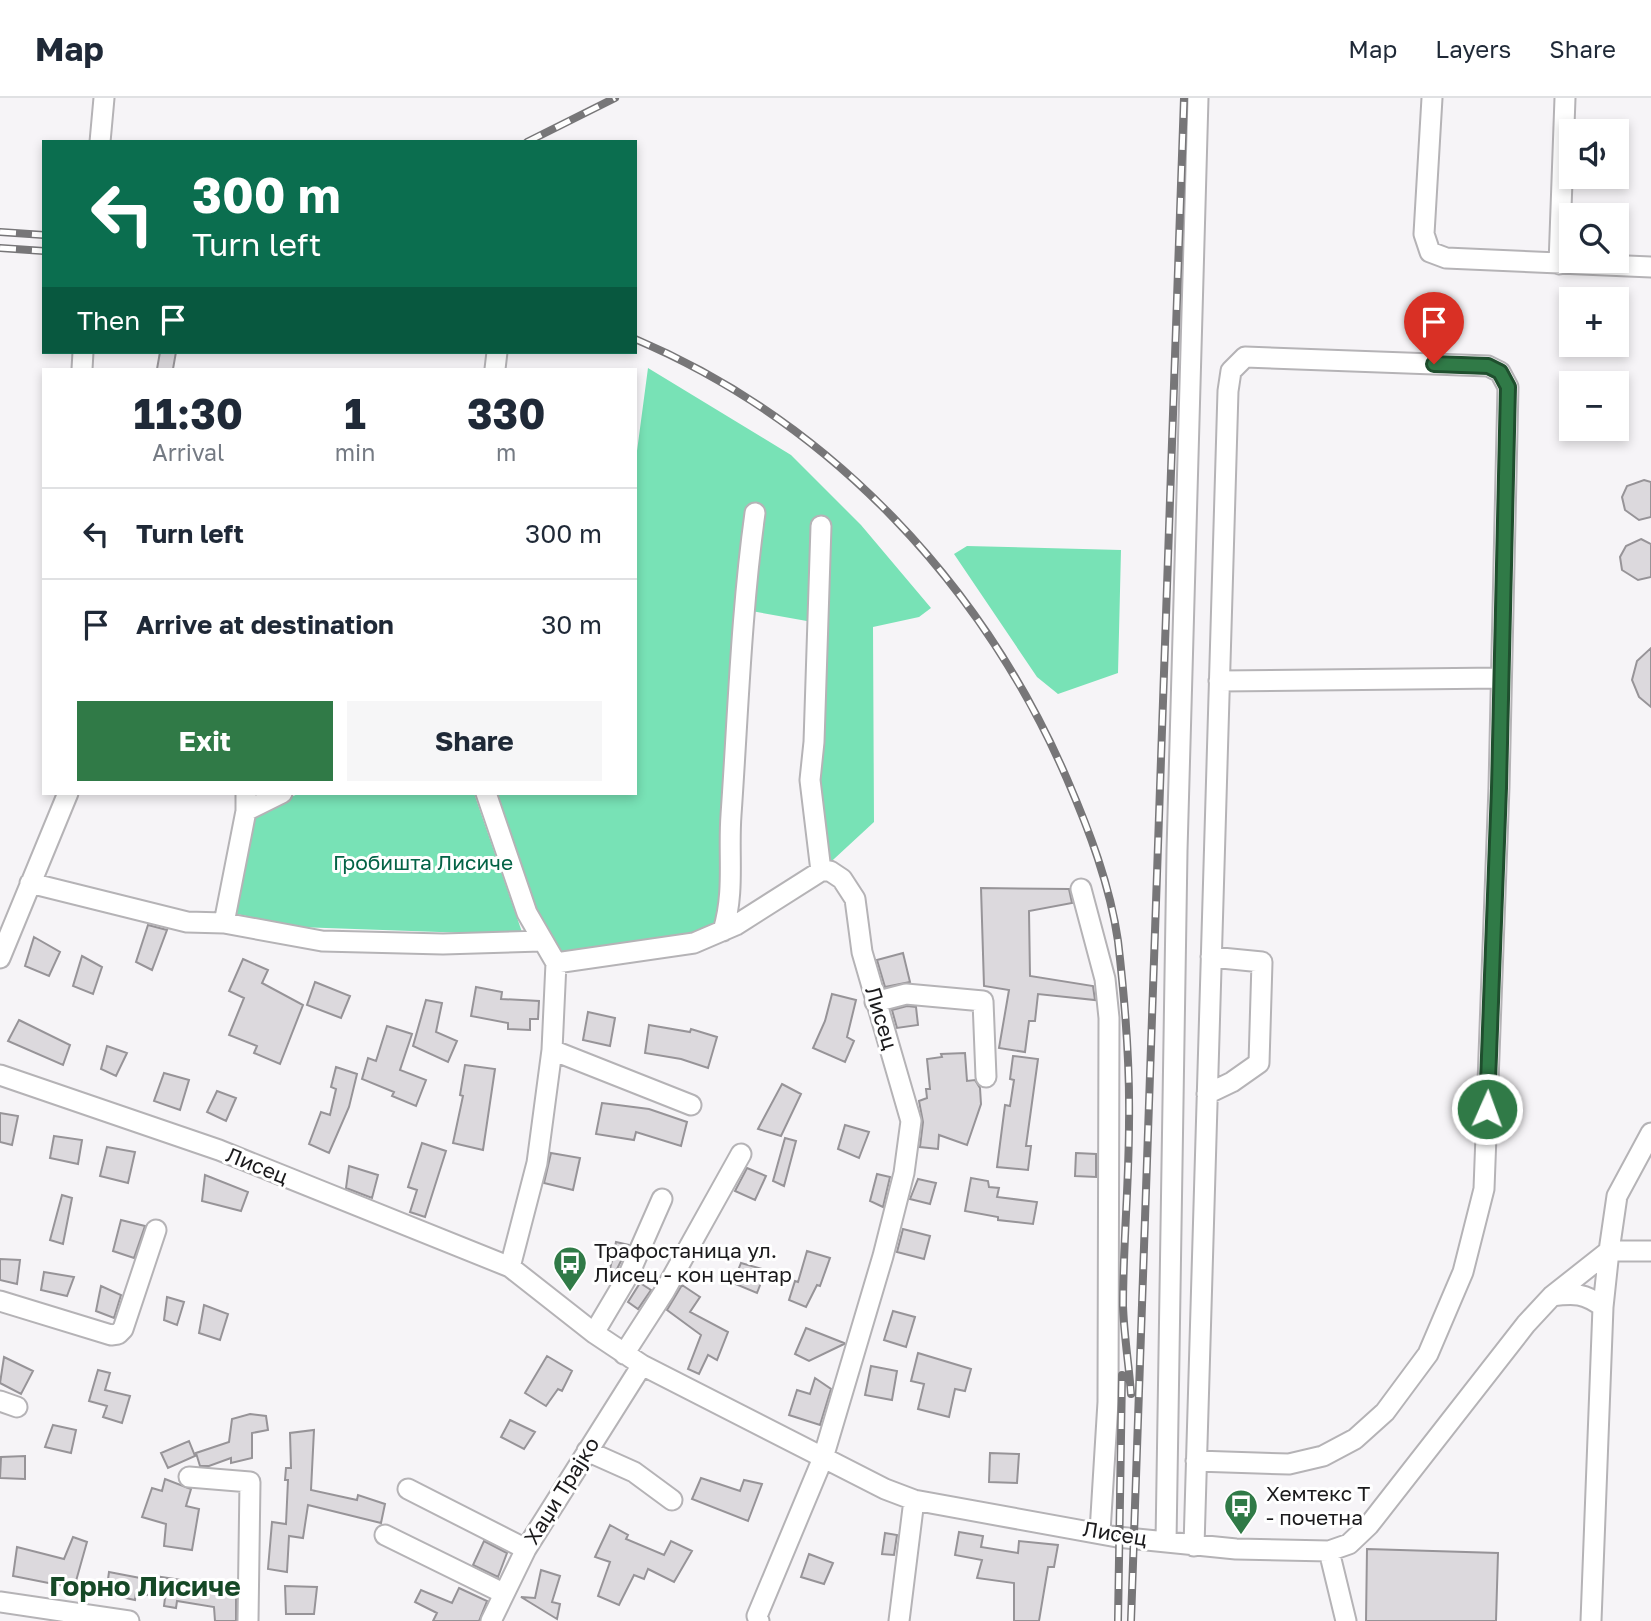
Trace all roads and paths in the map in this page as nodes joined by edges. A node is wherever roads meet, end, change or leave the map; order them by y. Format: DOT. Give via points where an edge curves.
graph roads {
  1 [pos="104,98"];
  2 [pos="1198,98"];
  3 [pos="1432,98"];
  4 [pos="1565,98"];
  5 [pos="100,140"];
  6 [pos="1561,203"];
  7 [pos="1559,264"];
  8 [pos="1629,266"];
  9 [pos="1651,267"];
  10 [pos="755,513"];
  11 [pos="821,526"];
  12 [pos="1501,678"];
  13 [pos="1219,681"];
  14 [pos="67,795"];
  15 [pos="274,795"];
  16 [pos="487,795"];
  17 [pos="246,802"];
  18 [pos="821,871"];
  19 [pos="30,883"];
  20 [pos="1081,889"];
  21 [pos="224,923"];
  22 [pos="723,931"];
  23 [pos="541,941"];
  24 [pos="1211,957"];
  25 [pos="0,958"];
  26 [pos="556,963"];
  27 [pos="875,1002"];
  28 [pos="552,1050"];
  29 [pos="0,1074"];
  30 [pos="986,1077"];
  31 [pos="1207,1094"];
  32 [pos="691,1105"];
  33 [pos="1651,1133"];
  34 [pos="741,1154"];
  35 [pos="662,1199"];
  36 [pos="156,1230"];
  37 [pos="1609,1251"];
  38 [pos="1651,1251"];
  39 [pos="510,1267"];
  40 [pos="1552,1296"];
  41 [pos="0,1301"];
  42 [pos="1603,1307"];
  43 [pos="594,1333"];
  44 [pos="624,1354"];
  45 [pos="642,1365"];
  46 [pos="587,1451"];
  47 [pos="823,1458"];
  48 [pos="1196,1461"];
  49 [pos="189,1477"];
  50 [pos="408,1489"];
  51 [pos="672,1500"];
  52 [pos="914,1500"];
  53 [pos="1100,1532"];
  54 [pos="385,1535"];
  55 [pos="1166,1542"];
  56 [pos="1194,1546"];
  57 [pos="526,1549"];
  58 [pos="1329,1551"];
  59 [pos="503,1593"];
  60 [pos="0,1602"];
  61 [pos="129,1621"];
  62 [pos="248,1621"];
  63 [pos="491,1621"];
  64 [pos="759,1621"];
  65 [pos="899,1621"];
  66 [pos="1346,1621"];
  67 [pos="1591,1621"];
  1 -- 5 [label="street"];
  2 -- 55 [label="street" via="1177,851"];
  3 -- 7 [label="street" via="1424,234 1430,252 1446,258"];
  4 -- 6 [label="street"];
  8 -- 9 [label="street"];
  10 -- 22 [label="street" via="731,818 733,886"];
  11 -- 18 [label="street" via="810,780"];
  12 -- 13 [label="street"];
  12 -- 13 [label="street" via="1508,387 1500,372 1488,366 1245,357 1231,371 1228,391"];
  12 -- 48 [label="street" via="1484,1189 1448,1310 1428,1354 1385,1412 1356,1439 1323,1456 1289,1464"];
  13 -- 24 [label="street"];
  14 -- 19 [label="street"];
  15 -- 17 [label="street"];
  16 -- 23 [label="street" via="504,852"];
  17 -- 21 [label="street"];
  18 -- 22 [label="street"];
  18 -- 27 [label="street, Лисец" via="842,879 855,899"];
  19 -- 21 [label="street" via="187,922"];
  19 -- 25 [label="street"];
  20 -- 53 [label="street" via="1105,979 1109,1018 1108,1402"];
  21 -- 23 [label="street" via="321,941"];
  22 -- 26 [label="street" via="660,950"];
  23 -- 26 [label="street"];
  24 -- 31 [label="street"];
  24 -- 31 [label="street" via="1262,962 1262,975 1259,1063"];
  26 -- 28 [label="street"];
  27 -- 30 [label="street" via="906,994 983,1001"];
  27 -- 47 [label="street, Лисец" via="911,1121 904,1173 883,1256"];
  28 -- 32 [label="street"];
  28 -- 39 [label="street" via="537,1163"];
  29 -- 39 [label="street, Лисец" via="219,1150"];
  31 -- 48 [label="street"];
  33 -- 37 [label="street" via="1617,1196"];
  34 -- 44 [label="street"];
  35 -- 43 [label="street" via="629,1274"];
  36 -- 41 [label="street" via="118,1335"];
  37 -- 38 [label="street"];
  37 -- 40 [label="street"];
  37 -- 42 [label="street"];
  39 -- 43 [label="street, Лисец"];
  40 -- 42 [label="street" via="1587,1295"];
  40 -- 58 [label="street" via="1369,1525 1349,1544"];
  42 -- 67 [label="street"];
  43 -- 44 [label="street, Лисец"];
  44 -- 45 [label="street, Лисец"];
  45 -- 46 [label="street, Хаџи Трајко"];
  45 -- 47 [label="street, Лисец"];
  46 -- 51 [label="street" via="634,1472"];
  46 -- 57 [label="street, Хаџи Трајко"];
  47 -- 52 [label="street, Лисец"];
  47 -- 64 [label="street, Лисец" via="757,1616"];
  48 -- 56 [label="street"];
  49 -- 62 [label="street" via="250,1482"];
  50 -- 57 [label="street"];
  52 -- 53 [label="street, Лисец"];
  52 -- 65 [label="street"];
  53 -- 55 [label="street, Лисец"];
  54 -- 59 [label="street"];
  55 -- 56 [label="street, Лисец"];
  56 -- 58 [label="street, Лисец"];
  57 -- 59 [label="street, Хаџи Трајко"];
  58 -- 66 [label="street"];
  59 -- 63 [label="street, Хаџи Трајко"];
  60 -- 61 [label="street"];
}
